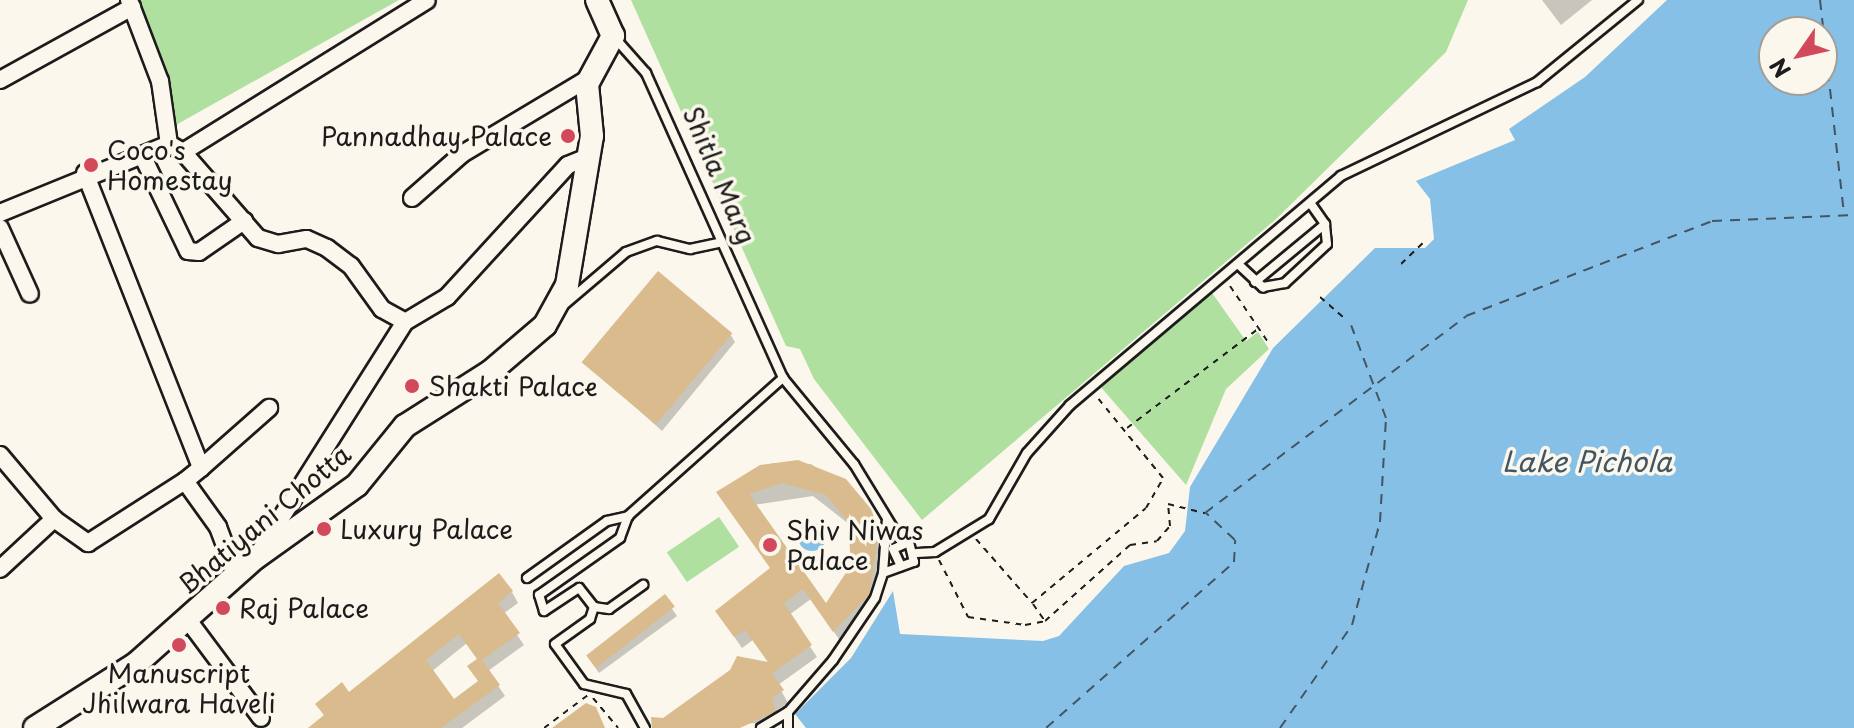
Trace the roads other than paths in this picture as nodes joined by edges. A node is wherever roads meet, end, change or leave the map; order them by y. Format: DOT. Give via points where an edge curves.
graph roads {
  1 [pos="427,0"];
  2 [pos="597,0"];
  3 [pos="1638,0"];
  4 [pos="131,4"];
  5 [pos="613,36"];
  6 [pos="589,78"];
  7 [pos="0,80"];
  8 [pos="176,148"];
  9 [pos="142,155"];
  10 [pos="588,157"];
  11 [pos="85,173"];
  12 [pos="412,198"];
  13 [pos="1311,204"];
  14 [pos="0,213"];
  15 [pos="244,221"];
  16 [pos="1325,224"];
  17 [pos="0,228"];
  18 [pos="719,243"];
  19 [pos="1239,265"];
  20 [pos="1255,282"];
  21 [pos="30,294"];
  22 [pos="560,305"];
  23 [pos="405,322"];
  24 [pos="783,378"];
  25 [pos="269,408"];
  26 [pos="0,455"];
  27 [pos="201,468"];
  28 [pos="185,481"];
  29 [pos="886,514"];
  30 [pos="628,516"];
  31 [pos="54,519"];
  32 [pos="901,541"];
  33 [pos="917,553"];
  34 [pos="255,558"];
  35 [pos="901,566"];
  36 [pos="0,569"];
  37 [pos="883,573"];
  38 [pos="236,575"];
  39 [pos="527,578"];
  40 [pos="643,585"];
  41 [pos="594,607"];
  42 [pos="188,620"];
  43 [pos="788,712"];
  44 [pos="261,718"];
  45 [pos="35,728"];
  46 [pos="645,728"];
  47 [pos="761,728"];
  48 [pos="788,728"];
  1 -- 8 [label="street"];
  2 -- 5 [label="main road, Shitla Marg"];
  3 -- 13 [label="lane" via="1537,82 1348,171"];
  4 -- 7 [label="street"];
  4 -- 8 [label="street" via="160,81"];
  5 -- 6 [label="main road"];
  5 -- 18 [label="lane, Shitla Marg" via="646,73"];
  6 -- 10 [label="main road"];
  6 -- 12 [label="street" via="462,154"];
  8 -- 9 [label="street"];
  8 -- 15 [label="street"];
  9 -- 11 [label="street"];
  9 -- 15 [label="street" via="188,251"];
  10 -- 22 [label="main road"];
  10 -- 23 [label="street" via="568,165 447,297"];
  11 -- 14 [label="street"];
  11 -- 27 [label="street"];
  13 -- 16 [label="lane"];
  13 -- 19 [label="lane"];
  15 -- 23 [label="street" via="278,244 307,239 327,248 351,266 382,309"];
  16 -- 20 [label="lane"];
  16 -- 20 [label="lane" via="1327,244 1285,283 1271,288"];
  17 -- 21 [label="street"];
  18 -- 22 [label="lane" via="690,249 657,241 626,252"];
  18 -- 24 [label="lane, Shitla Marg"];
  19 -- 20 [label="lane"];
  19 -- 33 [label="lane" via="1051,424 989,519 935,552"];
  22 -- 34 [label="main road, Bhatiyani Chotta" via="523,347 405,426 357,485"];
  23 -- 34 [label="street"];
  24 -- 29 [label="lane, Shitla Marg"];
  24 -- 30 [label="lane"];
  25 -- 27 [label="street"];
  26 -- 31 [label="street"];
  27 -- 28 [label="street"];
  28 -- 31 [label="street" via="88,543"];
  28 -- 38 [label="street" via="218,527"];
  29 -- 32 [label="lane, Shitla Marg"];
  29 -- 37 [label="lane"];
  30 -- 39 [label="lane" via="607,521"];
  30 -- 41 [label="lane" via="620,538 537,600 549,609 579,588"];
  31 -- 36 [label="street"];
  32 -- 33 [label="lane"];
  32 -- 35 [label="lane" via="892,554"];
  33 -- 35 [label="lane" via="912,565"];
  34 -- 38 [label="main road, Bhatiyani Chotta"];
  35 -- 37 [label="lane"];
  37 -- 43 [label="lane" via="850,636"];
  38 -- 42 [label="main road, Bhatiyani Chotta"];
  40 -- 41 [label="lane" via="609,609"];
  41 -- 46 [label="lane" via="590,619 555,644 584,684 626,694"];
  42 -- 44 [label="street"];
  42 -- 45 [label="main road, Bhatiyani Chotta" via="136,664"];
  43 -- 47 [label="lane"];
  43 -- 48 [label="lane"];
}
